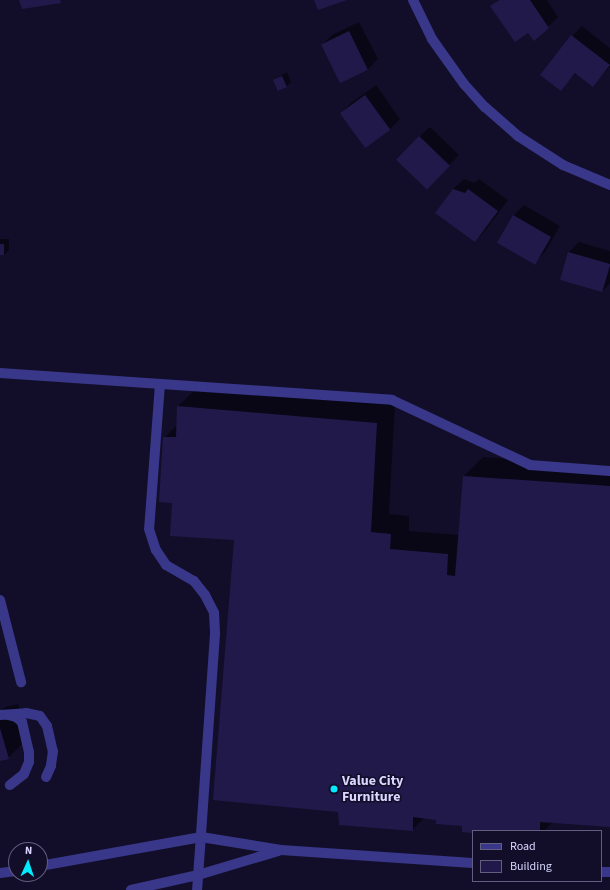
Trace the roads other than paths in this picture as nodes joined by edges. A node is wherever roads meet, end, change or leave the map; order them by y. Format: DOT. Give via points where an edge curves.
graph roads {
  1 [pos="413,0"];
  2 [pos="610,185"];
  3 [pos="0,372"];
  4 [pos="160,384"];
  5 [pos="610,471"];
  6 [pos="0,600"];
  7 [pos="21,682"];
  8 [pos="0,715"];
  9 [pos="46,777"];
  10 [pos="10,785"];
  11 [pos="200,837"];
  12 [pos="280,850"];
  13 [pos="472,863"];
  14 [pos="48,865"];
  15 [pos="198,875"];
  16 [pos="130,890"];
  17 [pos="197,890"];
  1 -- 2 [label="street" via="432,39 464,84 485,107 518,136 564,165"];
  3 -- 4 [label="street"];
  4 -- 5 [label="street" via="392,400 530,465"];
  4 -- 11 [label="street" via="150,529 156,550 166,565 194,581 214,613 215,634"];
  6 -- 7 [label="street"];
  8 -- 9 [label="street" via="26,712 40,716 47,726 53,751"];
  8 -- 10 [label="street" via="8,715 22,722 30,752 24,774"];
  11 -- 12 [label="street"];
  11 -- 14 [label="street"];
  11 -- 15 [label="street"];
  12 -- 13 [label="street"];
  12 -- 15 [label="street"];
  15 -- 16 [label="street"];
  15 -- 17 [label="street"];
}
